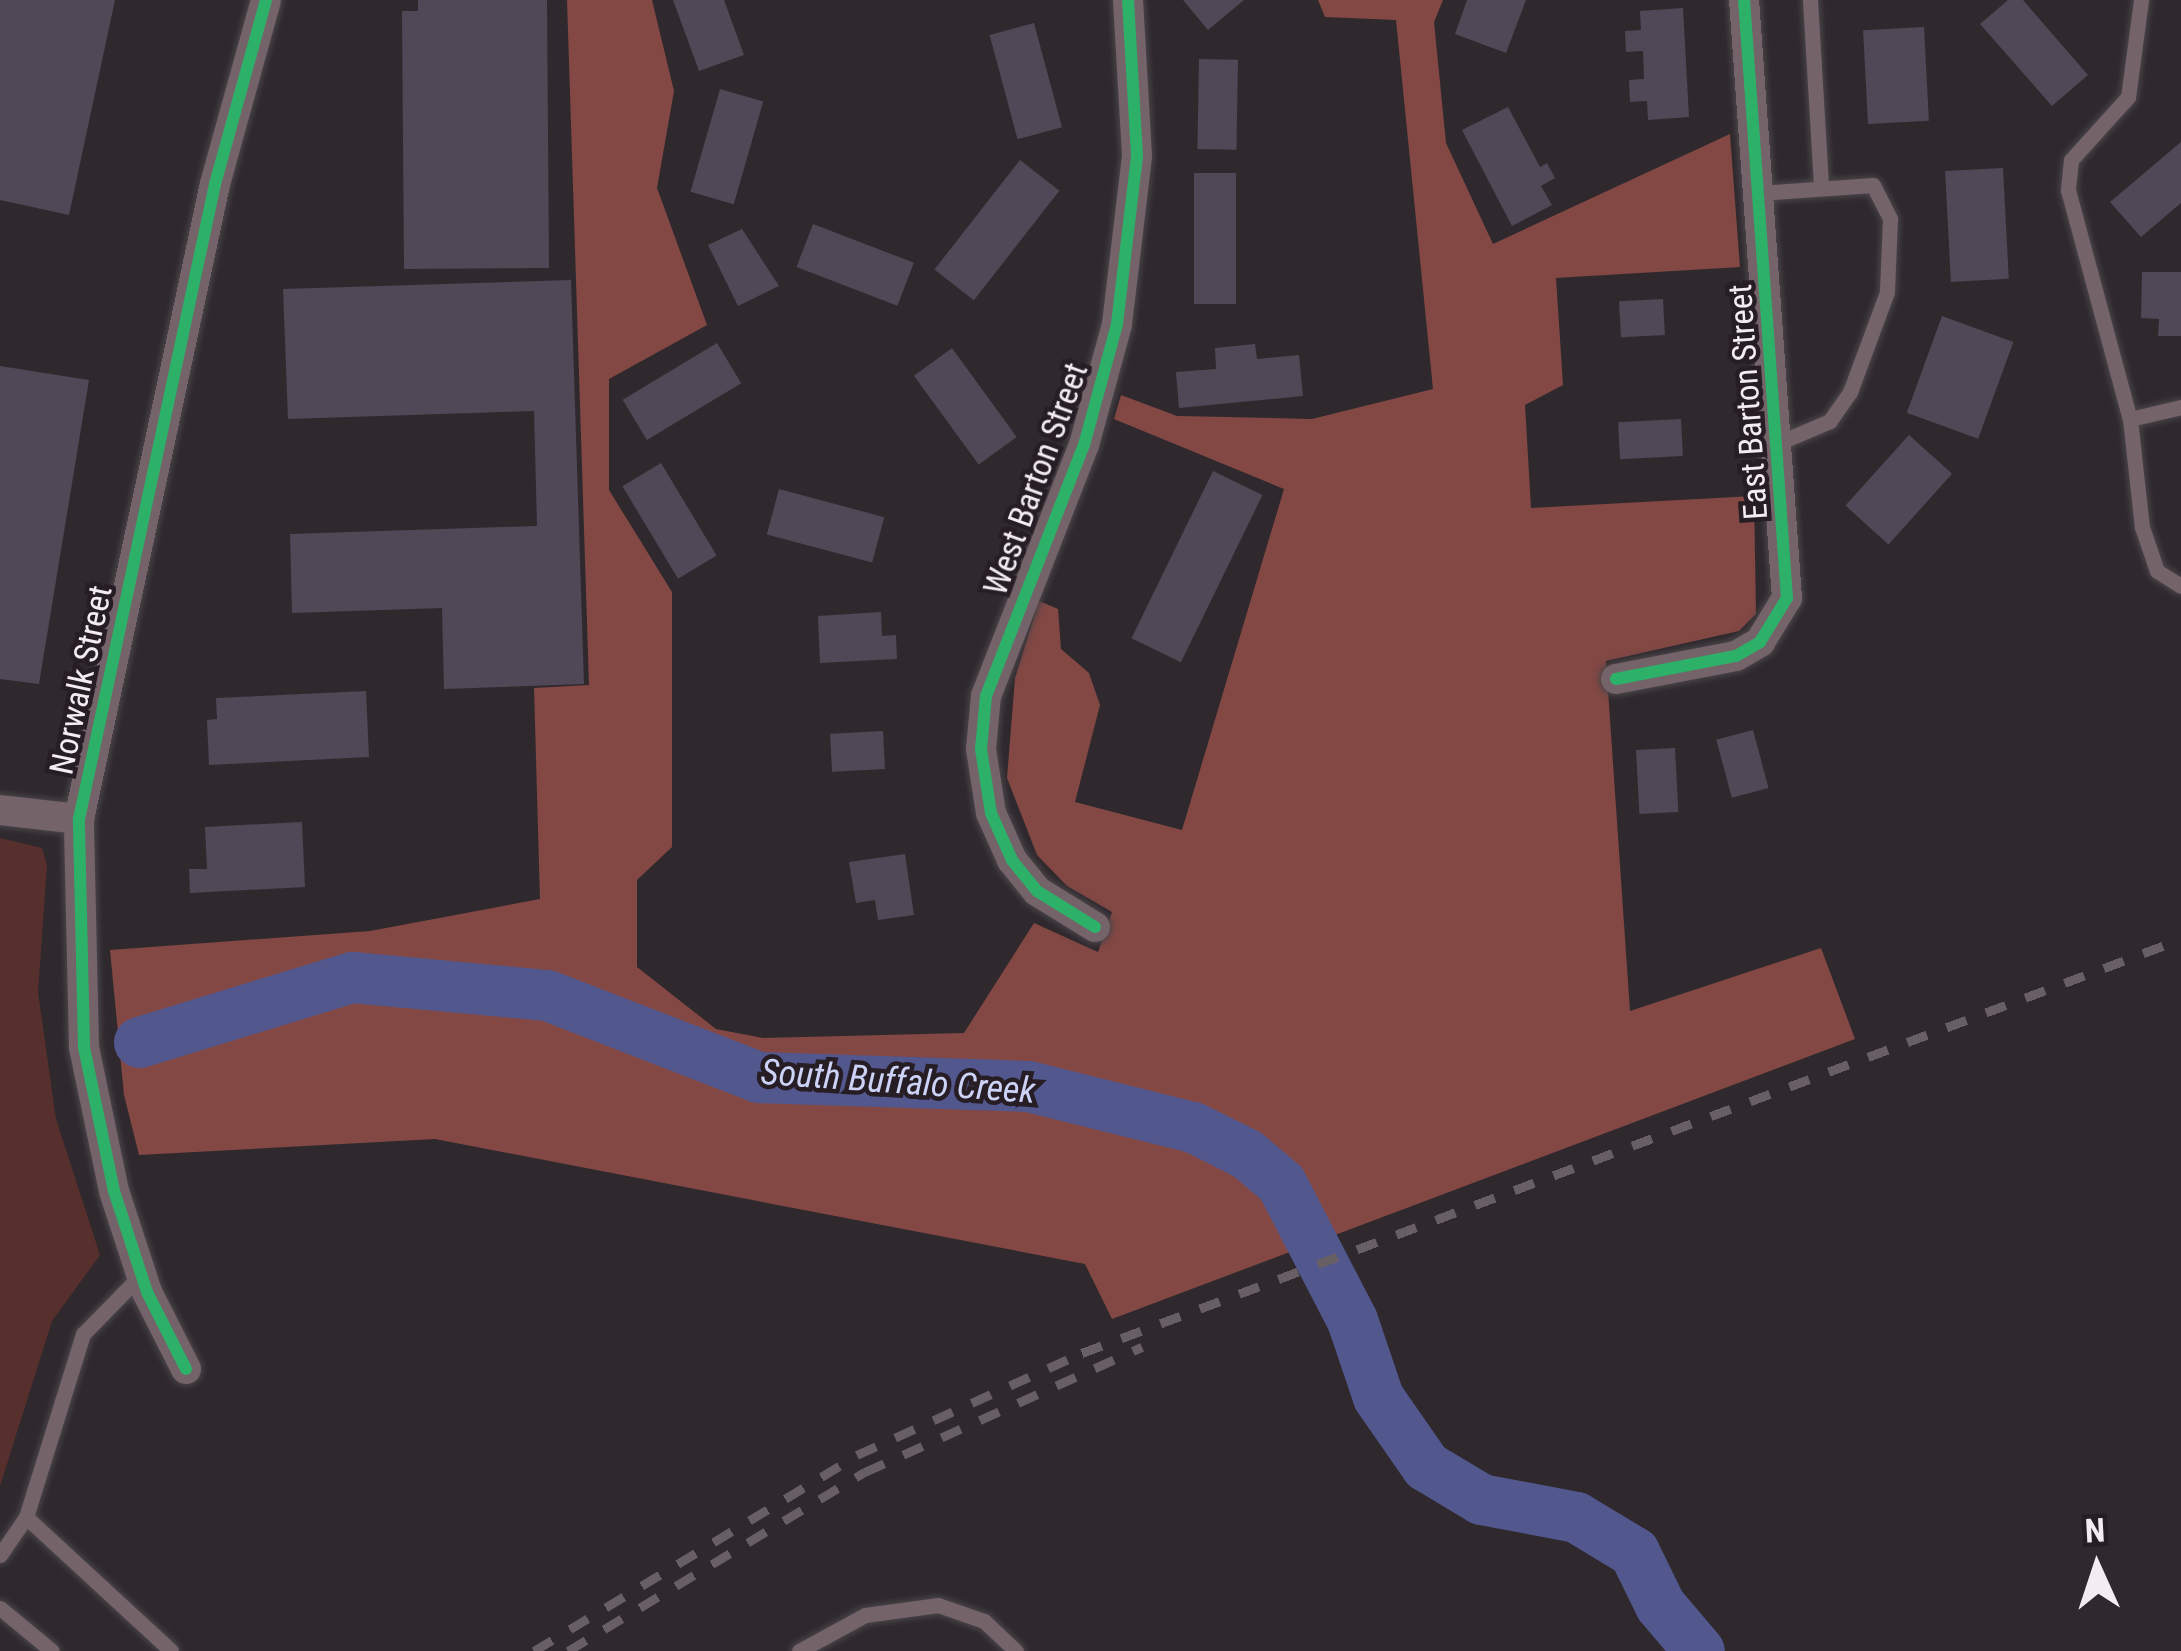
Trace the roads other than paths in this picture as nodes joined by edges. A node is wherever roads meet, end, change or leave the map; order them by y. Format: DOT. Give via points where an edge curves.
graph roads {
  1 [pos="266,0"];
  2 [pos="1128,0"];
  3 [pos="1744,0"];
  4 [pos="1810,0"];
  5 [pos="2141,0"];
  6 [pos="1822,186"];
  7 [pos="1759,193"];
  8 [pos="2181,407"];
  9 [pos="2130,418"];
  10 [pos="1778,442"];
  11 [pos="2181,586"];
  12 [pos="1616,679"];
  13 [pos="0,810"];
  14 [pos="79,819"];
  15 [pos="1095,928"];
  16 [pos="142,1274"];
  17 [pos="186,1369"];
  18 [pos="26,1517"];
  19 [pos="0,1555"];
  20 [pos="0,1609"];
  21 [pos="52,1651"];
  22 [pos="171,1651"];
  23 [pos="799,1651"];
  24 [pos="1016,1651"];
  1 -- 14 [label="street, Norwalk Street" via="211,202"];
  2 -- 15 [label="street, West Barton Street" via="1137,156 1120,307 1084,445 986,695 981,749 991,813 1012,860 1037,892"];
  3 -- 7 [label="street, East Barton Street"];
  4 -- 6 [label="lane"];
  5 -- 9 [label="lane" via="2128,97 2071,160 2068,190"];
  6 -- 7 [label="lane"];
  6 -- 10 [label="lane" via="1856,182 1883,196 1892,251 1887,292 1850,392 1830,421"];
  7 -- 10 [label="street, East Barton Street"];
  8 -- 9 [label="lane"];
  9 -- 11 [label="lane" via="2142,527 2157,571"];
  10 -- 12 [label="street, East Barton Street" via="1788,568 1777,621 1736,656"];
  13 -- 14 [label="street"];
  14 -- 16 [label="street, Norwalk Street" via="84,1047"];
  16 -- 17 [label="street, Norwalk Street"];
  16 -- 18 [label="lane" via="82,1334"];
  18 -- 19 [label="lane"];
  18 -- 22 [label="lane"];
  20 -- 21 [label="lane"];
  23 -- 24 [label="lane" via="865,1615 909,1606 973,1616"];
}
